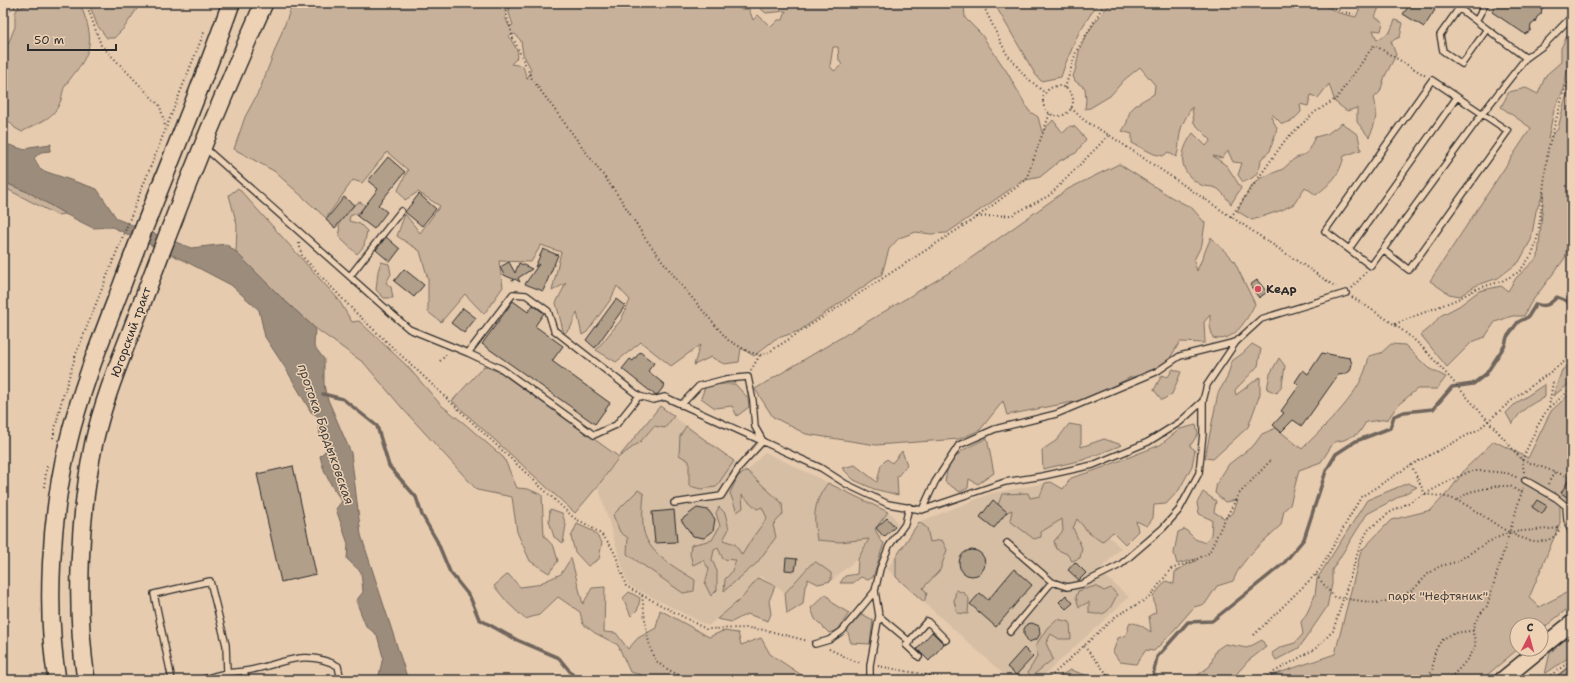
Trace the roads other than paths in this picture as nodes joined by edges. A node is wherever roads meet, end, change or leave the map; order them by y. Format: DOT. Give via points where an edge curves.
graph roads {
  1 [pos="231,3"];
  2 [pos="264,3"];
  3 [pos="1452,3"];
  4 [pos="1486,3"];
  5 [pos="1459,8"];
  6 [pos="1572,16"];
  7 [pos="1476,21"];
  8 [pos="1487,29"];
  9 [pos="1526,58"];
  10 [pos="1457,97"];
  11 [pos="1482,114"];
  12 [pos="200,153"];
  13 [pos="401,211"];
  14 [pos="1349,249"];
  15 [pos="1383,250"];
  16 [pos="350,276"];
  17 [pos="1346,294"];
  18 [pos="1236,342"];
  19 [pos="468,352"];
  20 [pos="639,396"];
  21 [pos="1203,401"];
  22 [pos="681,405"];
  23 [pos="763,441"];
  24 [pos="1525,480"];
  25 [pos="674,503"];
  26 [pos="909,507"];
  27 [pos="922,510"];
  28 [pos="1572,534"];
  29 [pos="1007,543"];
  30 [pos="1052,582"];
  31 [pos="875,592"];
  32 [pos="879,616"];
  33 [pos="1572,623"];
  34 [pos="1010,632"];
  35 [pos="946,640"];
  36 [pos="910,642"];
  37 [pos="1549,642"];
  38 [pos="815,644"];
  39 [pos="919,657"];
  40 [pos="1530,657"];
  41 [pos="245,671"];
  42 [pos="227,673"];
  43 [pos="57,680"];
  44 [pos="86,680"];
  45 [pos="172,680"];
  46 [pos="200,680"];
  47 [pos="245,680"];
  48 [pos="341,680"];
  49 [pos="870,680"];
  50 [pos="1502,680"];
  1 -- 43 [label="main road, Югорский тракт" via="211,61 90,368 68,442 56,516 51,573 54,664"];
  2 -- 12 [label="main road, Югорский тракт"];
  3 -- 5 [label="lane"];
  4 -- 7 [label="lane"];
  5 -- 7 [label="lane"];
  5 -- 8 [label="lane" via="1440,34 1443,51 1462,64"];
  6 -- 9 [label="lane" via="1544,46"];
  7 -- 8 [label="lane"];
  8 -- 9 [label="lane"];
  9 -- 11 [label="lane"];
  10 -- 11 [label="lane"];
  10 -- 14 [label="lane"];
  10 -- 14 [label="lane" via="1432,80 1325,230"];
  11 -- 15 [label="lane"];
  11 -- 15 [label="lane" via="1508,131 1410,270"];
  12 -- 16 [label="lane" via="237,177"];
  12 -- 44 [label="main road, Югорский тракт" via="116,370 94,442 86,489 80,560"];
  13 -- 16 [label="lane"];
  14 -- 15 [label="lane" via="1370,266"];
  16 -- 19 [label="lane" via="409,329"];
  17 -- 18 [label="lane" via="1261,319"];
  18 -- 21 [label="lane" via="1207,385"];
  18 -- 27 [label="lane" via="1180,356 1156,372 1056,414 995,429 959,445 935,482"];
  19 -- 20 [label="lane" via="502,369 594,435 616,425"];
  19 -- 20 [label="lane" via="513,294 526,295 548,311 554,330"];
  20 -- 22 [label="lane" via="652,400 665,397"];
  21 -- 27 [label="lane" via="1180,422 1148,442 1093,465 1005,482"];
  21 -- 30 [label="lane" via="1199,473 1179,510 1163,528 1120,565 1082,584 1067,587"];
  22 -- 23 [label="lane"];
  22 -- 23 [label="lane" via="699,386 726,379 748,377 755,427"];
  23 -- 25 [label="lane" via="740,466 721,496"];
  23 -- 26 [label="lane" via="888,504"];
  24 -- 28 [label="lane" via="1566,506"];
  26 -- 27 [label="lane"];
  26 -- 31 [label="lane" via="905,524 889,546"];
  29 -- 30 [label="lane"];
  30 -- 34 [label="lane"];
  31 -- 32 [label="lane"];
  31 -- 38 [label="lane" via="842,631 829,640"];
  32 -- 36 [label="lane"];
  32 -- 49 [label="lane" via="870,664"];
  33 -- 37 [label="main road"];
  35 -- 36 [label="lane" via="927,621"];
  36 -- 39 [label="lane" via="906,645"];
  40 -- 50 [label="main road"];
  41 -- 42 [label="lane"];
  41 -- 47 [label="lane"];
  41 -- 48 [label="lane" via="297,658 318,659 338,666"];
  42 -- 45 [label="lane" via="226,645 210,582 154,594"];
  42 -- 46 [label="lane"];
}
